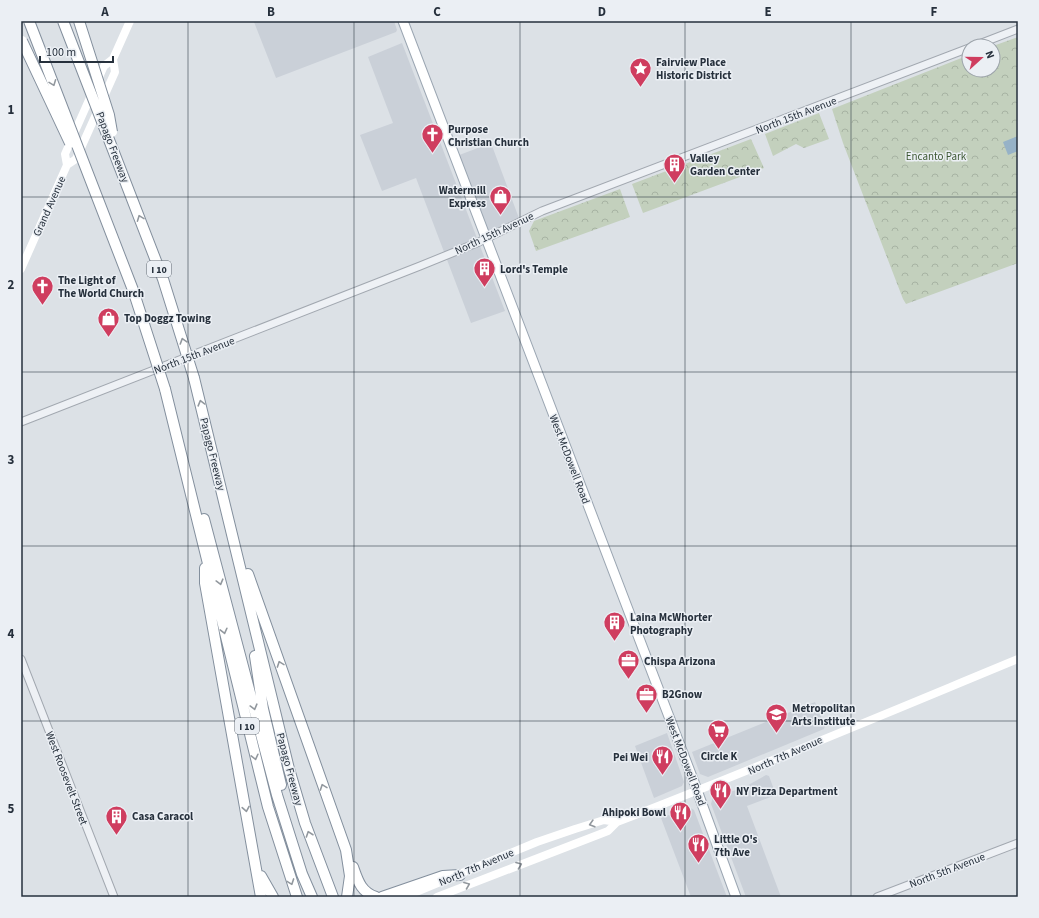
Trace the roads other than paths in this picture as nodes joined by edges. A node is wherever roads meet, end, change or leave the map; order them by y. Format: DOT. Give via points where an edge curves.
graph roads {
  1 [pos="28,21"];
  2 [pos="63,21"];
  3 [pos="79,21"];
  4 [pos="130,21"];
  5 [pos="403,21"];
  6 [pos="1018,29"];
  7 [pos="995,38"];
  8 [pos="21,39"];
  9 [pos="961,51"];
  10 [pos="113,59"];
  11 [pos="118,162"];
  12 [pos="67,165"];
  13 [pos="91,182"];
  14 [pos="485,239"];
  15 [pos="21,269"];
  16 [pos="21,422"];
  17 [pos="177,437"];
  18 [pos="230,523"];
  19 [pos="205,552"];
  20 [pos="249,604"];
  21 [pos="21,659"];
  22 [pos="1018,659"];
  23 [pos="698,792"];
  24 [pos="617,822"];
  25 [pos="1018,843"];
  26 [pos="253,849"];
  27 [pos="346,850"];
  28 [pos="460,875"];
  29 [pos="348,894"];
  30 [pos="114,897"];
  31 [pos="262,897"];
  32 [pos="273,897"];
  33 [pos="297,897"];
  34 [pos="312,897"];
  35 [pos="318,897"];
  36 [pos="333,897"];
  37 [pos="376,897"];
  38 [pos="382,897"];
  39 [pos="404,897"];
  40 [pos="437,897"];
  41 [pos="736,897"];
  42 [pos="876,897"];
  1 -- 13 [label="highway, I 10, one-way, bridge"];
  2 -- 11 [label="highway, Papago Freeway / I 10, bridge"];
  3 -- 11 [label="highway, bridge" via="109,115"];
  4 -- 10 [label="main road, Grand Avenue"];
  5 -- 14 [label="main road, West McDowell Road"];
  6 -- 7 [label="street"];
  8 -- 13 [label="highway, bridge" via="57,118"];
  9 -- 14 [label="street, North 15th Avenue" via="542,211"];
  10 -- 12 [label="main road, Grand Avenue" via="104,66 65,154"];
  10 -- 12 [label="main road, Grand Avenue" via="115,72 76,159"];
  18 -- 11 [label="highway, Papago Freeway / I 10, one-way, bridge" via="194,378 163,278"];
  12 -- 15 [label="main road, Grand Avenue"];
  13 -- 17 [label="highway, I 10, bridge" via="133,290"];
  14 -- 16 [label="street, North 15th Avenue" via="324,305"];
  14 -- 23 [label="main road, West McDowell Road"];
  17 -- 19 [label="highway, I 10"];
  17 -- 34 [label="highway, one-way" via="202,512 277,795"];
  18 -- 20 [label="highway, Papago Freeway / I 10"];
  27 -- 18 [label="highway, one-way"];
  19 -- 26 [label="highway, one-way" via="205,583"];
  19 -- 33 [label="highway, I 10, one-way" via="268,808"];
  20 -- 35 [label="highway" via="260,688 282,789 301,855"];
  36 -- 20 [label="highway, Papago Freeway / I 10, one-way" via="292,782"];
  21 -- 30 [label="street, West Roosevelt Street"];
  22 -- 23 [label="main road, North 7th Avenue"];
  23 -- 24 [label="main road, North 7th Avenue"];
  23 -- 41 [label="main road, West McDowell Road"];
  24 -- 28 [label="main road, North 7th Avenue, one-way" via="604,820 574,828"];
  40 -- 24 [label="main road, North 7th Avenue, one-way" via="608,831"];
  25 -- 42 [label="street, North 5th Avenue"];
  26 -- 31 [label="highway"];
  26 -- 32 [label="highway" via="262,877"];
  27 -- 29 [label="highway" via="350,869"];
  27 -- 37 [label="highway" via="361,887"];
  28 -- 38 [label="highway" via="443,876"];
  28 -- 39 [label="main road, North 7th Avenue"];
}
